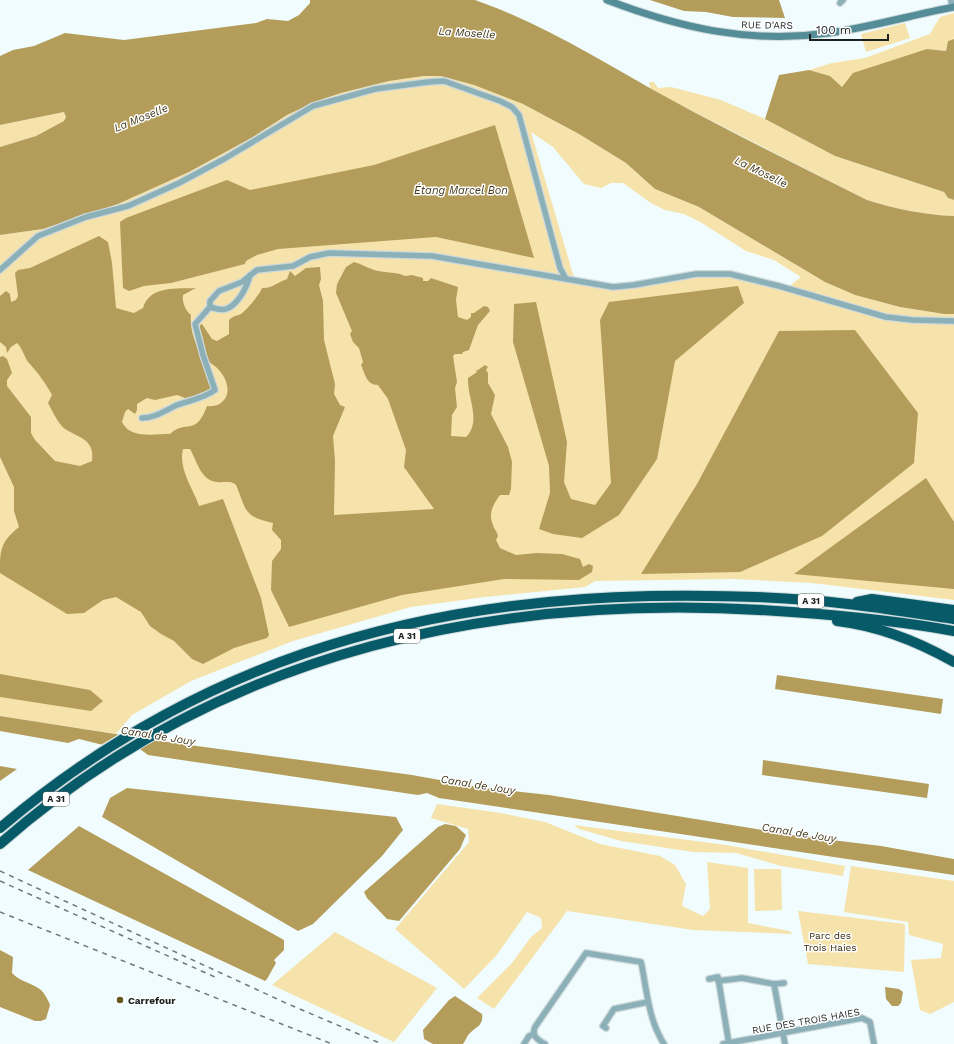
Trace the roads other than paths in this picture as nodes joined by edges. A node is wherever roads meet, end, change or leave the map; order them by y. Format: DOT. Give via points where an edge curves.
graph roads {
  1 [pos="607,0"];
  2 [pos="952,5"];
  3 [pos="0,270"];
  4 [pos="250,275"];
  5 [pos="566,279"];
  6 [pos="210,307"];
  7 [pos="954,321"];
  8 [pos="142,418"];
  9 [pos="848,604"];
  10 [pos="764,610"];
  11 [pos="954,610"];
  12 [pos="954,618"];
  13 [pos="954,631"];
  14 [pos="954,662"];
  15 [pos="0,828"];
  16 [pos="0,844"];
  17 [pos="709,979"];
  18 [pos="718,981"];
  19 [pos="784,983"];
  20 [pos="774,984"];
  21 [pos="648,1002"];
  22 [pos="606,1028"];
  23 [pos="783,1033"];
  24 [pos="534,1034"];
  25 [pos="524,1044"];
  26 [pos="545,1044"];
  27 [pos="664,1044"];
  28 [pos="727,1044"];
  29 [pos="785,1044"];
  30 [pos="874,1044"];
  1 -- 2 [label="main road, RUE D'ARS" via="677,24 730,34 782,37 847,30"];
  3 -- 5 [label="street" via="38,236 86,217 128,206 179,183 313,106 375,89 444,82 500,101 512,107 519,115 560,268"];
  4 -- 5 [label="street" via="257,270 293,266 310,257 329,253 432,256"];
  4 -- 6 [label="street" via="242,282 220,291 210,301"];
  4 -- 6 [label="street" via="243,292 227,309"];
  5 -- 7 [label="street" via="613,287 696,274 730,274 886,317"];
  6 -- 8 [label="street" via="195,324 214,390 202,398"];
  9 -- 11 [label="highway" via="872,599"];
  9 -- 12 [label="highway, A 31"];
  9 -- 15 [label="highway, A 31" via="734,596 637,596 526,604 402,624 322,647 227,684 151,722 97,754"];
  10 -- 13 [label="highway, A 31" via="852,616"];
  10 -- 14 [label="highway" via="876,628 927,647"];
  10 -- 16 [label="highway, A 31" via="670,608 581,611 490,620 374,644 305,665 232,694 160,730 60,796"];
  17 -- 18 [label="street" via="718,977"];
  18 -- 20 [label="street" via="742,978"];
  18 -- 28 [label="street"];
  19 -- 20 [label="street"];
  20 -- 23 [label="street"];
  21 -- 22 [label="street" via="614,1009 603,1026"];
  21 -- 24 [label="street" via="641,962 586,953 535,1027"];
  21 -- 27 [label="street" via="654,1026"];
  23 -- 28 [label="street, RUE DES TROIS HAIES"];
  23 -- 29 [label="street"];
  23 -- 30 [label="street, RUE DES TROIS HAIES" via="862,1018 870,1022"];
  24 -- 25 [label="street" via="529,1036"];
  24 -- 26 [label="street"];
}
